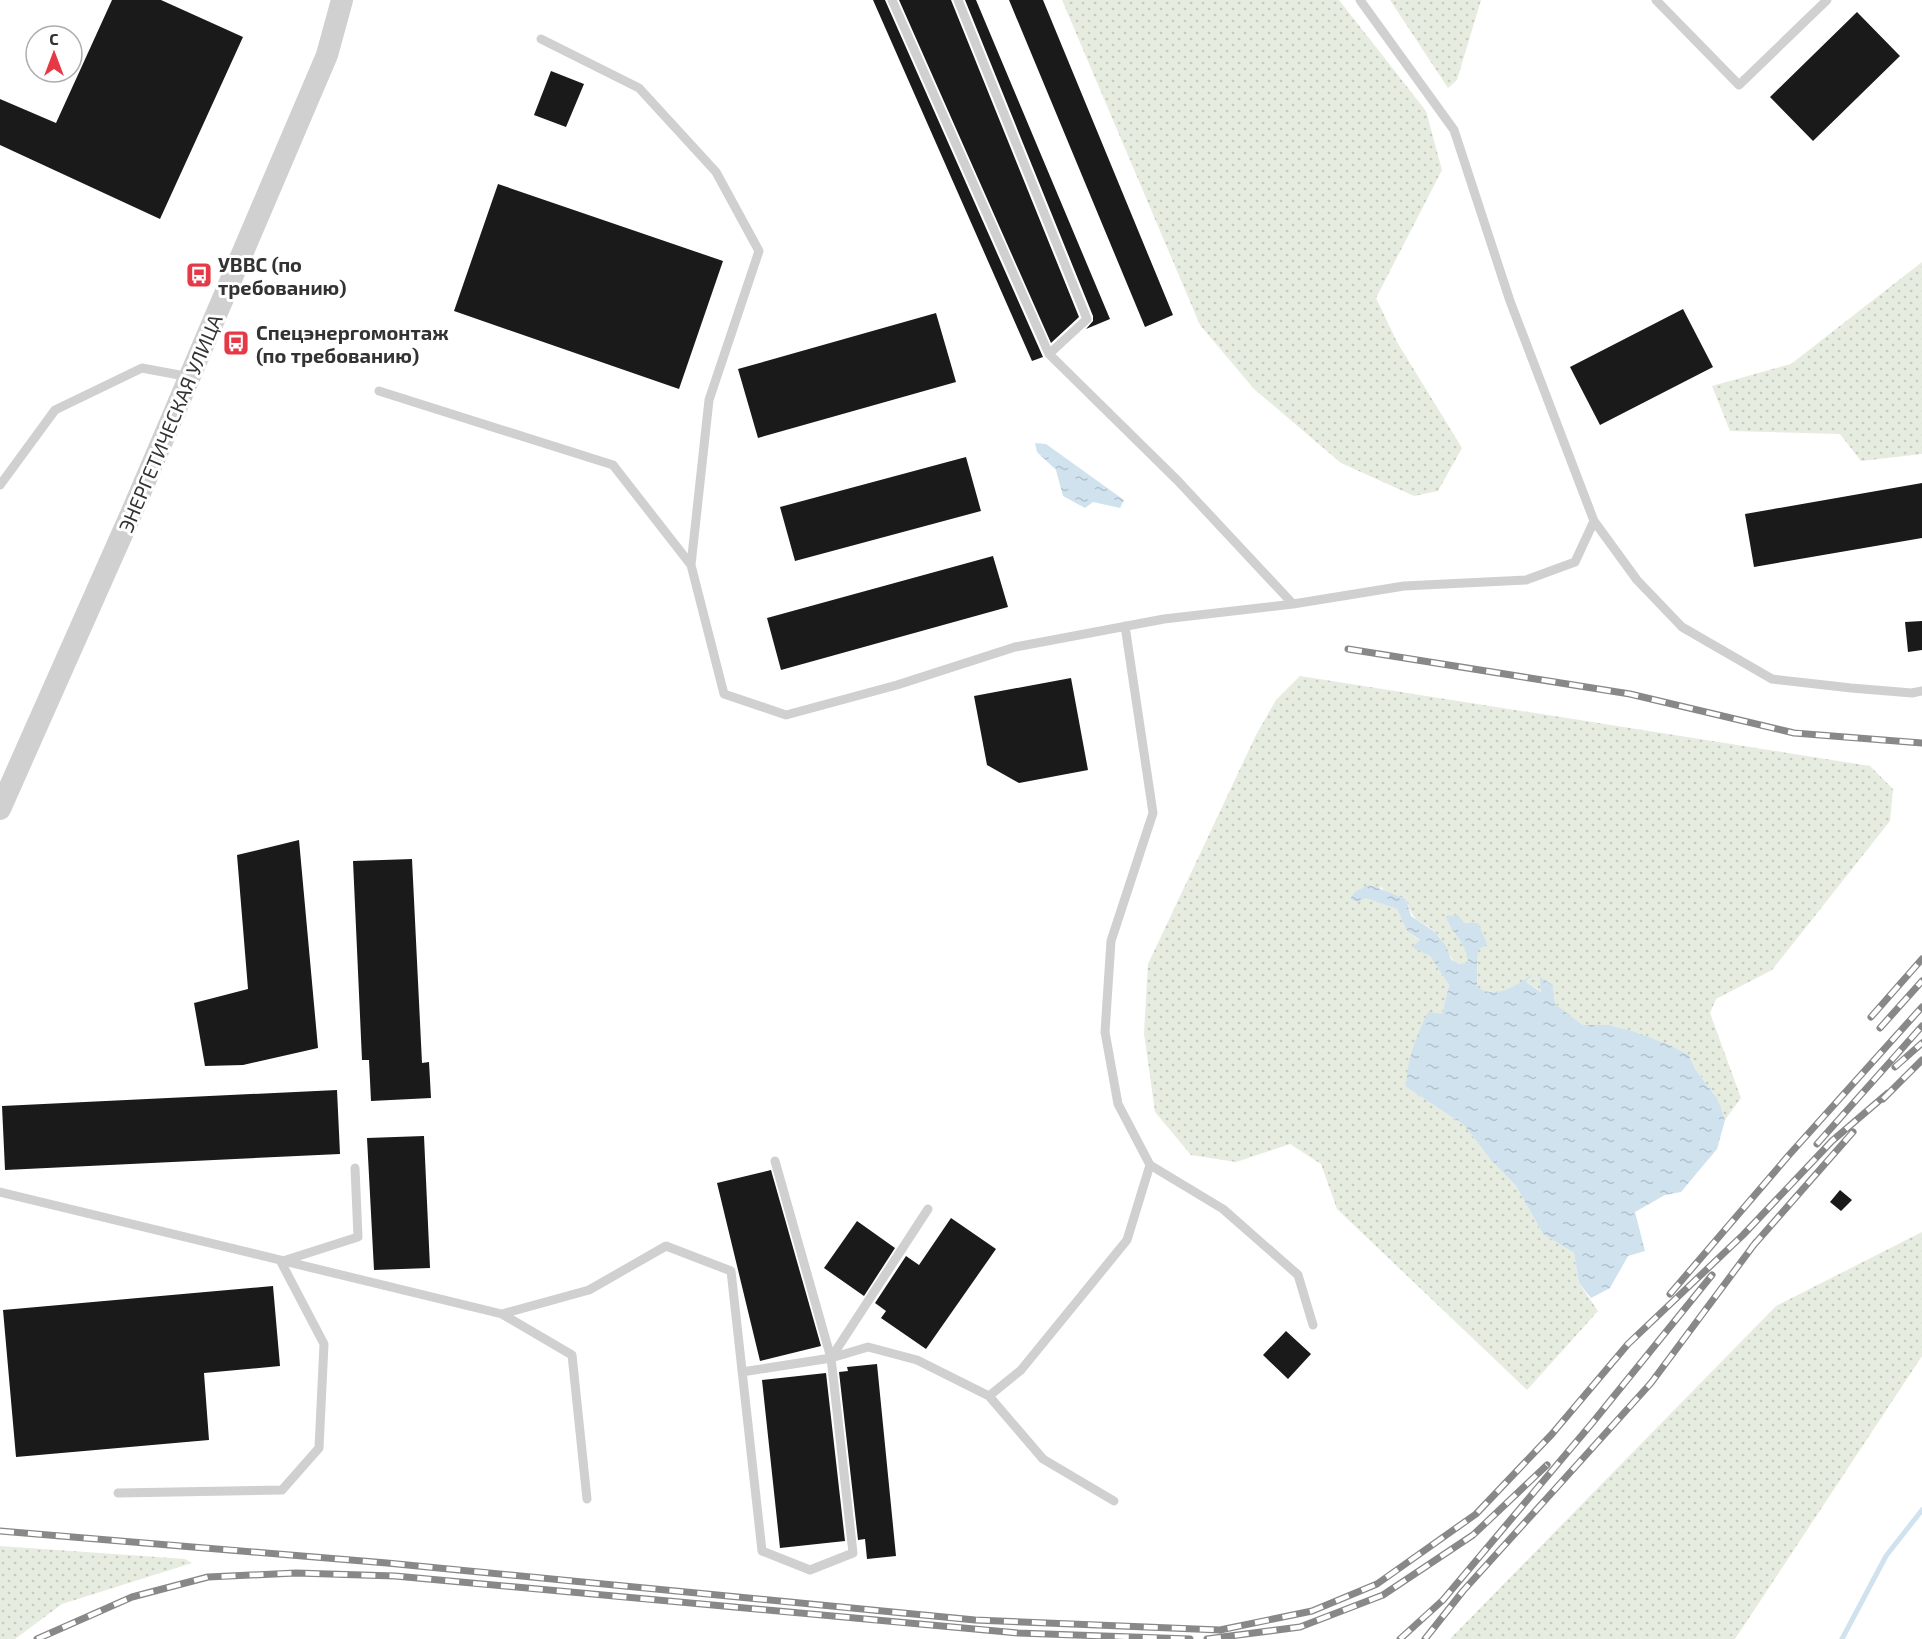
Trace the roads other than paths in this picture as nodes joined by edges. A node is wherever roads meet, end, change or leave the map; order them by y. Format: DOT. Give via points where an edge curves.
graph roads {
  1 [pos="342,0"];
  2 [pos="892,0"];
  3 [pos="958,0"];
  4 [pos="1360,0"];
  5 [pos="1656,0"];
  6 [pos="1827,0"];
  7 [pos="541,39"];
  8 [pos="1049,354"];
  9 [pos="190,377"];
  10 [pos="379,392"];
  11 [pos="0,485"];
  12 [pos="1594,521"];
  13 [pos="691,565"];
  14 [pos="1293,604"];
  15 [pos="1125,626"];
  16 [pos="1922,691"];
  17 [pos="0,808"];
  18 [pos="775,1161"];
  19 [pos="1150,1165"];
  20 [pos="355,1168"];
  21 [pos="0,1191"];
  22 [pos="928,1209"];
  23 [pos="281,1262"];
  24 [pos="502,1314"];
  25 [pos="1313,1325"];
  26 [pos="831,1358"];
  27 [pos="742,1372"];
  28 [pos="989,1396"];
  29 [pos="118,1493"];
  30 [pos="587,1499"];
  31 [pos="1114,1501"];
  1 -- 9 [label="street, ЭНЕРГЕТИЧЕСКАЯ УЛИЦА" via="327,55"];
  2 -- 8 [label="lane"];
  3 -- 8 [label="lane" via="1087,320"];
  4 -- 12 [label="lane" via="1454,130 1510,301"];
  5 -- 6 [label="lane" via="1739,85"];
  7 -- 13 [label="lane" via="639,88 716,172 759,251 709,400"];
  8 -- 14 [label="lane"];
  9 -- 11 [label="lane" via="142,368 55,410"];
  9 -- 17 [label="street, ЭНЕРГЕТИЧЕСКАЯ УЛИЦА"];
  10 -- 13 [label="lane" via="613,465"];
  12 -- 14 [label="lane" via="1575,562 1526,580 1404,586"];
  12 -- 16 [label="lane" via="1637,580 1682,627 1772,679"];
  13 -- 15 [label="lane" via="724,694 786,715 1015,647"];
  14 -- 15 [label="lane"];
  15 -- 19 [label="lane" via="1153,813 1111,940 1105,1032 1118,1104"];
  18 -- 26 [label="lane"];
  19 -- 25 [label="lane" via="1223,1209 1298,1275"];
  19 -- 28 [label="lane" via="1127,1240 1021,1370"];
  20 -- 23 [label="lane" via="358,1237"];
  21 -- 23 [label="lane"];
  22 -- 26 [label="lane"];
  23 -- 24 [label="lane"];
  23 -- 29 [label="lane" via="324,1344 319,1448 282,1490"];
  24 -- 27 [label="lane" via="589,1290 666,1246 731,1270"];
  24 -- 30 [label="lane" via="572,1355"];
  26 -- 27 [label="lane"];
  26 -- 27 [label="lane" via="853,1554 810,1570 762,1551"];
  26 -- 28 [label="lane" via="868,1347 917,1360"];
  28 -- 31 [label="lane" via="1043,1459"];
}
